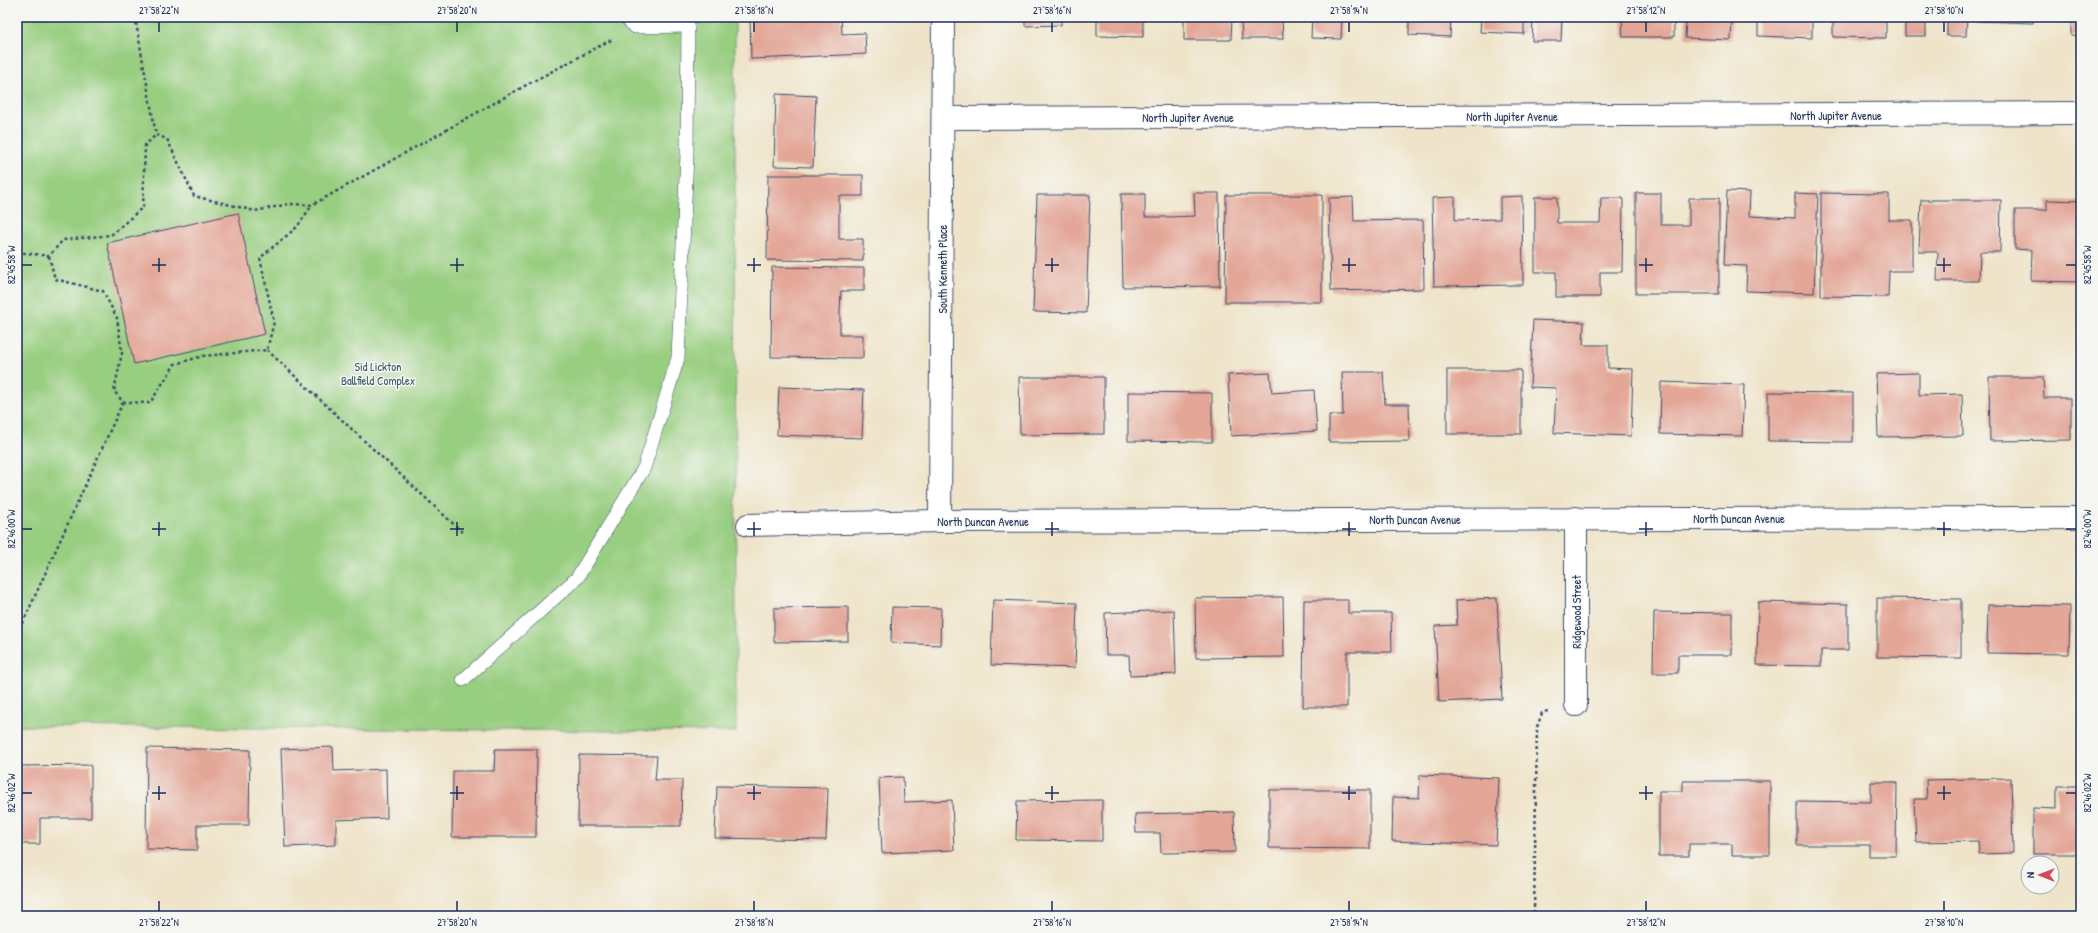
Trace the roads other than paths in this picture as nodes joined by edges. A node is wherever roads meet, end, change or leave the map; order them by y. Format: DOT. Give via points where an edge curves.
graph roads {
  1 [pos="625,17"];
  2 [pos="943,17"];
  3 [pos="688,22"];
  4 [pos="2081,113"];
  5 [pos="943,118"];
  6 [pos="1576,518"];
  7 [pos="2081,518"];
  8 [pos="940,522"];
  9 [pos="748,525"];
  10 [pos="463,680"];
  11 [pos="1576,705"];
  1 -- 3 [label="lane" via="635,27"];
  2 -- 5 [label="street, South Kenneth Place"];
  3 -- 10 [label="lane" via="687,154 678,358 644,468 577,578"];
  4 -- 5 [label="street, North Jupiter Avenue"];
  5 -- 8 [label="street, South Kenneth Place"];
  6 -- 7 [label="street, North Duncan Avenue"];
  6 -- 8 [label="street, North Duncan Avenue"];
  6 -- 11 [label="street, Ridgewood Street"];
  8 -- 9 [label="street, North Duncan Avenue"];
}
